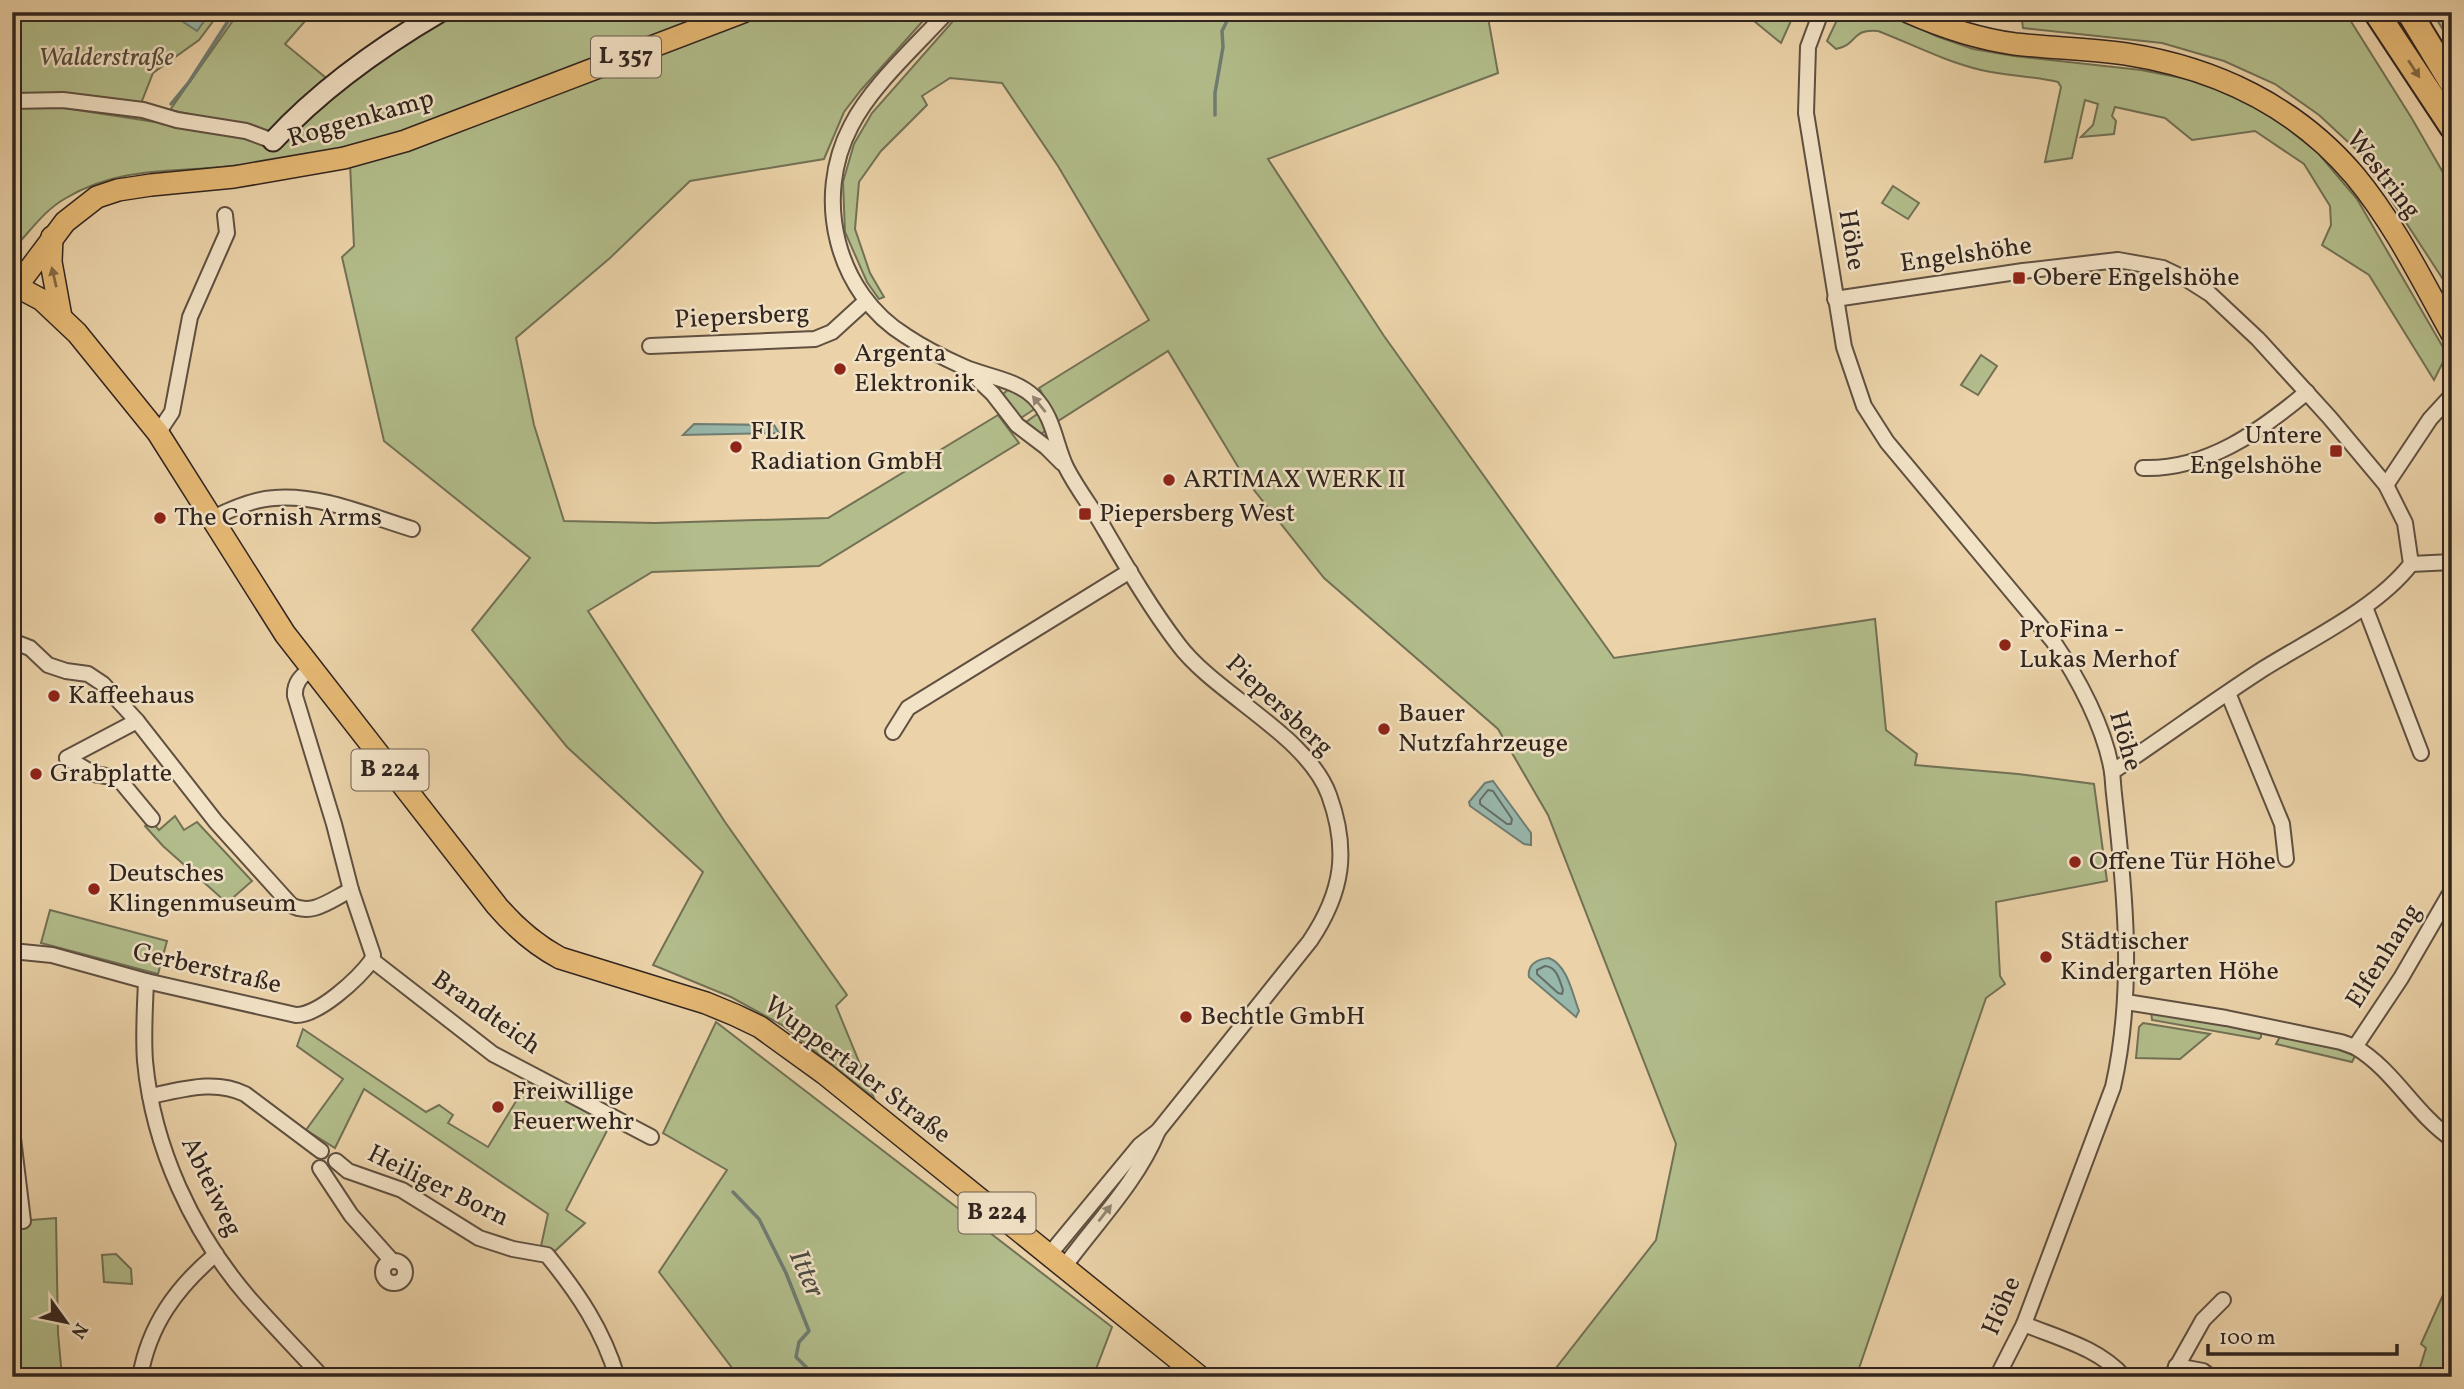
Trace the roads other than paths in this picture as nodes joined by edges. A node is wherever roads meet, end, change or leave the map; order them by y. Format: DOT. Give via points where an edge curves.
graph roads {
  1 [pos="440,12"];
  2 [pos="743,12"];
  3 [pos="1821,12"];
  4 [pos="1908,12"];
  5 [pos="2376,12"];
  6 [pos="2410,12"];
  7 [pos="944,14"];
  8 [pos="2452,83"];
  9 [pos="12,101"];
  10 [pos="2452,127"];
  11 [pos="273,141"];
  12 [pos="225,215"];
  13 [pos="52,237"];
  14 [pos="15,285"];
  15 [pos="1835,299"];
  16 [pos="866,301"];
  17 [pos="61,317"];
  18 [pos="2452,334"];
  19 [pos="650,346"];
  20 [pos="965,368"];
  21 [pos="2307,392"];
  22 [pos="2452,395"];
  23 [pos="158,433"];
  24 [pos="1066,467"];
  25 [pos="2143,468"];
  26 [pos="2386,485"];
  27 [pos="213,518"];
  28 [pos="412,529"];
  29 [pos="2452,562"];
  30 [pos="2411,564"];
  31 [pos="1130,571"];
  32 [pos="2365,607"];
  33 [pos="12,641"];
  34 [pos="311,670"];
  35 [pos="2228,693"];
  36 [pos="137,721"];
  37 [pos="892,732"];
  38 [pos="2421,753"];
  39 [pos="2112,772"];
  40 [pos="152,819"];
  41 [pos="2286,859"];
  42 [pos="351,890"];
  43 [pos="2452,890"];
  44 [pos="12,951"];
  45 [pos="372,960"];
  46 [pos="146,981"];
  47 [pos="2126,1002"];
  48 [pos="2355,1047"];
  49 [pos="150,1096"];
  50 [pos="12,1130"];
  51 [pos="651,1137"];
  52 [pos="2452,1139"];
  53 [pos="321,1151"];
  54 [pos="336,1161"];
  55 [pos="320,1168"];
  56 [pos="23,1221"];
  57 [pos="216,1254"];
  58 [pos="392,1261"];
  59 [pos="1057,1261"];
  60 [pos="2223,1300"];
  61 [pos="2024,1324"];
  62 [pos="2174,1371"];
  63 [pos="140,1377"];
  64 [pos="322,1377"];
  65 [pos="618,1377"];
  66 [pos="1200,1377"];
  67 [pos="1997,1377"];
  68 [pos="2124,1377"];
  69 [pos="2211,1377"];
  1 -- 11 [label="street" via="320,97"];
  2 -- 13 [label="main road, Roggenkamp / L 357" via="405,141 268,172 118,190 80,208"];
  3 -- 15 [label="street, Höhe" via="1808,47 1806,113"];
  4 -- 18 [label="main road, Westring" via="1987,39 2161,61 2199,71 2263,99 2292,117 2356,177 2410,258"];
  5 -- 10 [label="highway, one-way"];
  6 -- 8 [label="highway"];
  7 -- 16 [label="street, Piepersberg" via="861,109 837,160 832,204 835,229 847,270"];
  9 -- 11 [label="street" via="63,100 142,110 246,131"];
  12 -- 23 [label="street" via="227,233 190,317 172,412"];
  13 -- 14 [label="main road, Roggenkamp / L 357"];
  17 -- 13 [label="main road, one-way" via="51,262"];
  14 -- 17 [label="main road, Wuppertaler Straße / B 224"];
  15 -- 21 [label="street, Engelshöhe" via="2118,260 2163,268 2210,294"];
  15 -- 39 [label="street, Höhe" via="1844,347 1864,406 1887,442 2053,641 2074,672"];
  16 -- 19 [label="street, Piepersberg" via="832,332 815,340"];
  16 -- 20 [label="street, Piepersberg" via="905,336"];
  17 -- 23 [label="main road, Wuppertaler Straße / B 224"];
  20 -- 24 [label="street, Piepersberg" via="1017,425"];
  24 -- 20 [label="street, Piepersberg, one-way" via="1049,418 1034,397 1007,381"];
  21 -- 25 [label="street" via="2226,449 2179,466"];
  21 -- 26 [label="street, Engelshöhe"];
  22 -- 26 [label="street" via="2430,419"];
  23 -- 27 [label="main road, Wuppertaler Straße / B 224"];
  24 -- 31 [label="street, Piepersberg"];
  26 -- 30 [label="street, Engelshöhe" via="2405,523"];
  27 -- 28 [label="street" via="263,499 284,497"];
  27 -- 34 [label="main road, Wuppertaler Straße / B 224"];
  29 -- 30 [label="street"];
  30 -- 32 [label="street"];
  31 -- 37 [label="street" via="908,708"];
  31 -- 59 [label="street, Piepersberg" via="1180,648 1294,747 1320,778 1338,826 1339,879 1334,900 1310,941 1158,1131 1137,1172"];
  32 -- 35 [label="street"];
  32 -- 38 [label="street"];
  33 -- 36 [label="street" via="35,651 48,665 96,678"];
  34 -- 42 [label="street" via="296,684 296,696"];
  34 -- 59 [label="main road, Wuppertaler Straße / B 224" via="497,905 534,943 560,958 706,1003 760,1027"];
  35 -- 39 [label="street"];
  35 -- 41 [label="street" via="2282,824"];
  36 -- 40 [label="street" via="67,758 93,775 118,778"];
  36 -- 42 [label="street" via="216,822 291,905 313,909"];
  39 -- 47 [label="street, Höhe" via="2123,867"];
  42 -- 45 [label="street"];
  43 -- 48 [label="street, Elfenhang"];
  44 -- 46 [label="street, Gerberstraße" via="52,955"];
  45 -- 46 [label="street, Gerberstraße" via="319,1008 301,1015"];
  45 -- 51 [label="street, Brandteich" via="494,1054"];
  46 -- 49 [label="street, Abteiweg" via="144,1034"];
  47 -- 48 [label="street, Elfenhang" via="2226,1018"];
  47 -- 61 [label="street, Höhe" via="2113,1087"];
  48 -- 52 [label="street, Elfenhang" via="2370,1056 2435,1128"];
  49 -- 53 [label="street, Heiliger Born" via="206,1086 231,1088"];
  49 -- 57 [label="street, Abteiweg" via="171,1167"];
  50 -- 56 [label="street"];
  53 -- 54 [label="street, Heiliger Born" via="332,1152"];
  53 -- 55 [label="street" via="316,1159"];
  54 -- 55 [label="street, Heiliger Born" via="330,1169"];
  54 -- 65 [label="street, Heiliger Born" via="348,1171 402,1190 479,1238 547,1255 591,1315"];
  55 -- 58 [label="street, Heiliger Born" via="351,1215"];
  57 -- 63 [label="street" via="181,1286 165,1309"];
  57 -- 64 [label="street, Abteiweg" via="248,1297"];
  59 -- 66 [label="main road, Wuppertaler Straße / B 224"];
  60 -- 62 [label="street" via="2203,1320"];
  61 -- 67 [label="street, Höhe"];
  61 -- 68 [label="street" via="2098,1355"];
  62 -- 69 [label="street" via="2203,1371"];
}
